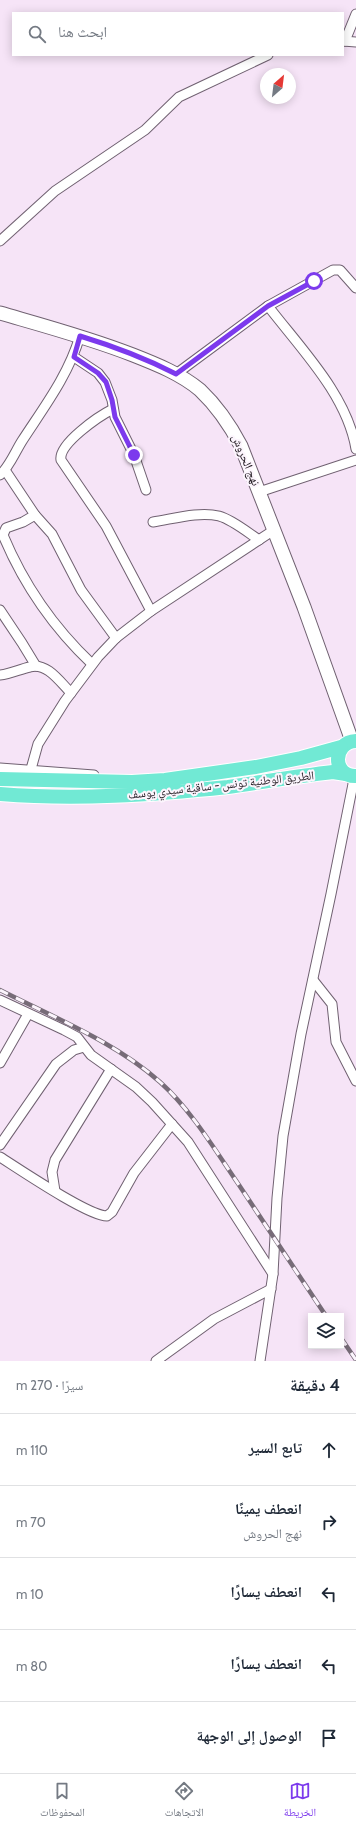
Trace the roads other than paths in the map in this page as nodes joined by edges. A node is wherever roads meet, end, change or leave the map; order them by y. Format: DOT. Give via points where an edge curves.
graph roads {
  1 [pos="356,14"];
  2 [pos="344,41"];
  3 [pos="356,42"];
  4 [pos="266,56"];
  5 [pos="0,241"];
  6 [pos="356,288"];
  7 [pos="268,306"];
  8 [pos="0,313"];
  9 [pos="80,336"];
  10 [pos="74,357"];
  11 [pos="176,374"];
  12 [pos="113,409"];
  13 [pos="356,449"];
  14 [pos="356,460"];
  15 [pos="3,472"];
  16 [pos="146,490"];
  17 [pos="259,492"];
  18 [pos="35,515"];
  19 [pos="153,522"];
  20 [pos="274,530"];
  21 [pos="259,540"];
  22 [pos="0,610"];
  23 [pos="151,611"];
  24 [pos="116,638"];
  25 [pos="92,664"];
  26 [pos="36,666"];
  27 [pos="0,676"];
  28 [pos="70,693"];
  29 [pos="350,743"];
  30 [pos="0,768"];
  31 [pos="31,769"];
  32 [pos="0,779"];
  33 [pos="353,781"];
  34 [pos="132,782"];
  35 [pos="0,794"];
  36 [pos="313,980"];
  37 [pos="0,1000"];
  38 [pos="28,1014"];
  39 [pos="84,1047"];
  40 [pos="0,1063"];
  41 [pos="111,1069"];
  42 [pos="356,1081"];
  43 [pos="172,1124"];
  44 [pos="0,1145"];
  45 [pos="0,1157"];
  46 [pos="55,1192"];
  47 [pos="273,1274"];
  48 [pos="270,1289"];
  49 [pos="156,1361"];
  50 [pos="260,1361"];
  1 -- 2 [label="street"];
  2 -- 3 [label="street"];
  4 -- 5 [label="street" via="179,97 145,130 55,191"];
  6 -- 7 [label="street" via="340,270 336,270"];
  7 -- 11 [label="street"];
  7 -- 13 [label="street" via="338,399 353,433"];
  8 -- 9 [label="street, نهج الحروش"];
  9 -- 10 [label="street"];
  9 -- 11 [label="street, نهج الحروش" via="154,363"];
  10 -- 12 [label="street" via="98,373 106,382"];
  10 -- 15 [label="street" via="54,394"];
  11 -- 17 [label="street, نهج الحروش" via="199,389 229,422"];
  12 -- 16 [label="street" via="120,430 134,455"];
  12 -- 23 [label="street" via="100,416 68,443 62,451 61,460 106,526"];
  14 -- 17 [label="street"];
  15 -- 18 [label="street"];
  17 -- 20 [label="street, نهج الحروش"];
  18 -- 24 [label="street" via="52,534 81,590"];
  18 -- 25 [label="street" via="6,528 3,535 40,604 68,640"];
  19 -- 21 [label="street" via="208,515 220,516"];
  20 -- 21 [label="street"];
  20 -- 29 [label="street, نهج الحروش" via="304,607"];
  21 -- 23 [label="street"];
  22 -- 26 [label="street"];
  23 -- 24 [label="street"];
  24 -- 25 [label="street"];
  25 -- 28 [label="street"];
  26 -- 27 [label="street"];
  26 -- 28 [label="street" via="50,672"];
  28 -- 31 [label="street" via="38,744"];
  29 -- 33 [label="main road" via="338,753 338,765"];
  29 -- 34 [label="main road, الطريق الوطنية تونس - ساقية سيدي يوسف" via="301,758 256,767"];
  30 -- 31 [label="street"];
  31 -- 34 [label="street" via="108,776"];
  32 -- 34 [label="main road, الطريق الوطنية تونس - ساقية سيدي يوسف"];
  33 -- 35 [label="main road, الطريق الوطنية تونس - ساقية سيدي يوسف" via="333,772 230,786 132,795 56,798"];
  33 -- 36 [label="street"];
  36 -- 42 [label="street" via="332,1004 336,1042"];
  36 -- 47 [label="street" via="283,1136"];
  37 -- 38 [label="street"];
  38 -- 39 [label="street" via="77,1038"];
  38 -- 40 [label="street"];
  39 -- 41 [label="street"];
  39 -- 44 [label="street" via="74,1050 56,1064"];
  41 -- 43 [label="street" via="136,1087"];
  41 -- 46 [label="street" via="55,1160 52,1172"];
  43 -- 46 [label="street" via="134,1173 110,1214 98,1214"];
  43 -- 47 [label="street" via="188,1142"];
  45 -- 46 [label="street"];
  47 -- 48 [label="street"];
  48 -- 49 [label="street" via="214,1319"];
  48 -- 50 [label="street"];
}
